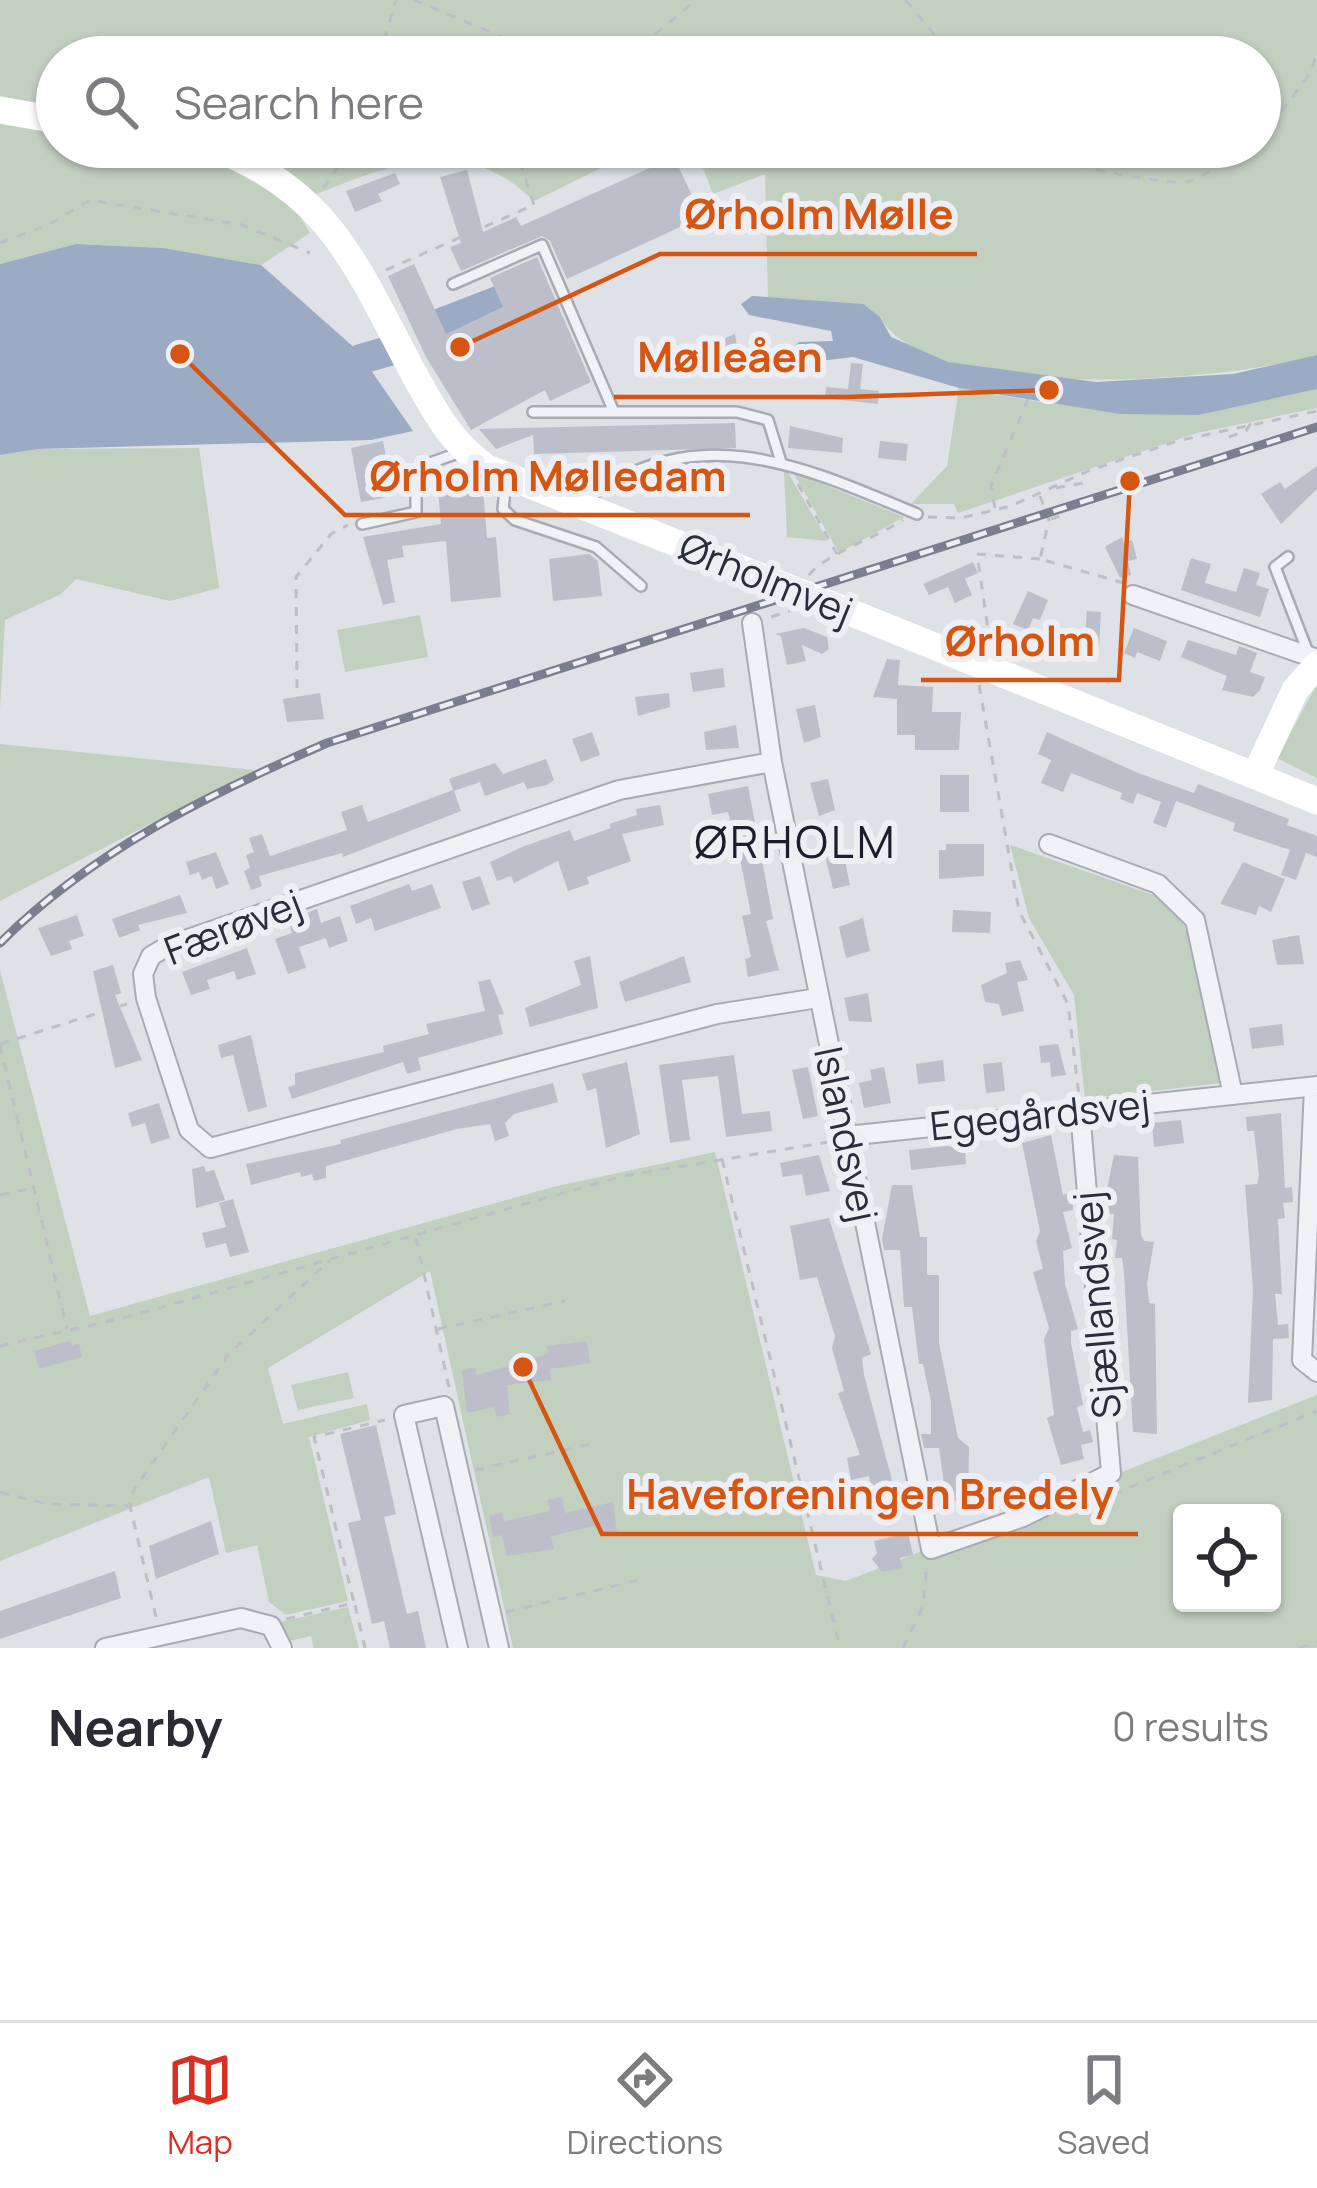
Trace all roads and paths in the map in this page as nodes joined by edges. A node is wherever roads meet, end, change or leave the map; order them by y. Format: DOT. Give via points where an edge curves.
graph roads {
  1 [pos="396,0"];
  2 [pos="414,0"];
  3 [pos="696,0"];
  4 [pos="906,0"];
  5 [pos="385,36"];
  6 [pos="500,36"];
  7 [pos="653,36"];
  8 [pos="935,36"];
  9 [pos="1317,50"];
  10 [pos="0,110"];
  11 [pos="1281,112"];
  12 [pos="36,116"];
  13 [pos="261,168"];
  14 [pos="338,168"];
  15 [pos="521,168"];
  16 [pos="1090,168"];
  17 [pos="1212,168"];
  18 [pos="312,204"];
  19 [pos="0,243"];
  20 [pos="310,253"];
  21 [pos="363,280"];
  22 [pos="453,284"];
  23 [pos="1028,399"];
  24 [pos="1317,411"];
  25 [pos="533,412"];
  26 [pos="614,412"];
  27 [pos="1251,423"];
  28 [pos="1228,437"];
  29 [pos="463,451"];
  30 [pos="781,462"];
  31 [pos="507,476"];
  32 [pos="1088,482"];
  33 [pos="1054,487"];
  34 [pos="1040,495"];
  35 [pos="578,505"];
  36 [pos="996,509"];
  37 [pos="917,514"];
  38 [pos="1066,514"];
  39 [pos="1049,520"];
  40 [pos="362,524"];
  41 [pos="838,556"];
  42 [pos="1288,557"];
  43 [pos="1040,559"];
  44 [pos="641,586"];
  45 [pos="799,592"];
  46 [pos="1133,595"];
  47 [pos="752,623"];
  48 [pos="1314,660"];
  49 [pos="980,663"];
  50 [pos="297,688"];
  51 [pos="772,762"];
  52 [pos="1255,776"];
  53 [pos="1317,801"];
  54 [pos="1049,844"];
  55 [pos="146,998"];
  56 [pos="818,998"];
  57 [pos="0,1044"];
  58 [pos="1316,1086"];
  59 [pos="1233,1095"];
  60 [pos="1080,1111"];
  61 [pos="847,1136"];
  62 [pos="722,1157"];
  63 [pos="36,1187"];
  64 [pos="0,1195"];
  65 [pos="416,1235"];
  66 [pos="332,1259"];
  67 [pos="565,1301"];
  68 [pos="436,1329"];
  69 [pos="68,1331"];
  70 [pos="0,1346"];
  71 [pos="1317,1372"];
  72 [pos="444,1406"];
  73 [pos="1317,1411"];
  74 [pos="404,1415"];
  75 [pos="596,1443"];
  76 [pos="459,1474"];
  77 [pos="0,1492"];
  78 [pos="130,1506"];
  79 [pos="1078,1508"];
  80 [pos="931,1549"];
  81 [pos="644,1579"];
  82 [pos="354,1604"];
  83 [pos="492,1615"];
  84 [pos="265,1624"];
  85 [pos="160,1636"];
  86 [pos="1317,1642"];
  87 [pos="105,1648"];
  88 [pos="282,1648"];
  89 [pos="365,1648"];
  90 [pos="458,1648"];
  91 [pos="499,1648"];
  92 [pos="840,1648"];
  93 [pos="903,1648"];
  94 [pos="1299,1648"];
  1 -- 5 [label="path"];
  2 -- 6 [label="path"];
  3 -- 7 [label="path"];
  4 -- 8 [label="path"];
  9 -- 11 [label="path"];
  10 -- 12 [label="street"];
  13 -- 18 [label="street, Ørholmvej"];
  14 -- 18 [label="path"];
  15 -- 21 [label="path" via="534,205"];
  16 -- 17 [label="path" via="1189,182"];
  18 -- 21 [label="street, Ørholmvej"];
  19 -- 20 [label="path" via="90,200 242,224"];
  21 -- 29 [label="street, Ørholmvej"];
  22 -- 26 [label="lane" via="542,244"];
  23 -- 36 [label="path" via="992,486"];
  24 -- 27 [label="path"];
  25 -- 26 [label="lane"];
  26 -- 30 [label="lane" via="737,412 768,420"];
  27 -- 28 [label="path"];
  27 -- 33 [label="path"];
  29 -- 31 [label="street, Ørholmvej"];
  29 -- 40 [label="lane" via="427,464 416,512"];
  30 -- 35 [label="lane" via="735,453 661,460 618,476"];
  30 -- 37 [label="lane"];
  30 -- 41 [label="path"];
  31 -- 35 [label="street, Ørholmvej"];
  31 -- 44 [label="lane" via="503,509 514,520 596,548"];
  32 -- 33 [label="path"];
  33 -- 34 [label="path"];
  34 -- 36 [label="path"];
  34 -- 39 [label="path"];
  35 -- 45 [label="street, Ørholmvej"];
  36 -- 37 [label="path" via="961,518"];
  37 -- 41 [label="path"];
  38 -- 39 [label="path"];
  39 -- 43 [label="path"];
  40 -- 50 [label="path" via="332,534 296,577"];
  41 -- 45 [label="path" via="818,562"];
  42 -- 48 [label="lane" via="1275,567"];
  43 -- 46 [label="path" via="1133,586"];
  43 -- 49 [label="path" via="977,554 991,648"];
  45 -- 47 [label="path"];
  45 -- 49 [label="street, Ørholmvej"];
  46 -- 48 [label="street"];
  47 -- 51 [label="street, Islandsvej"];
  48 -- 52 [label="street"];
  49 -- 52 [label="street, Ørholmvej"];
  49 -- 60 [label="path" via="978,702 1019,911 1068,1004"];
  51 -- 55 [label="street, Færøvej" via="619,790 168,946 151,956 143,974"];
  51 -- 56 [label="street, Islandsvej"];
  52 -- 53 [label="street, Ørholmvej"];
  54 -- 59 [label="street" via="1158,884 1195,920"];
  55 -- 56 [label="street, Færøvej" via="189,1130 210,1148 718,1014"];
  55 -- 57 [label="path"];
  56 -- 61 [label="street, Islandsvej"];
  57 -- 63 [label="path"];
  58 -- 59 [label="street, Egegårdsvej"];
  58 -- 71 [label="street" via="1302,1360"];
  59 -- 60 [label="street, Egegårdsvej"];
  60 -- 61 [label="street, Egegårdsvej"];
  60 -- 80 [label="street, Sjællandsvej" via="1111,1473 1023,1517"];
  61 -- 62 [label="path"];
  61 -- 80 [label="street, Islandsvej"];
  62 -- 65 [label="path" via="623,1176"];
  62 -- 92 [label="path"];
  63 -- 64 [label="path"];
  63 -- 69 [label="path"];
  65 -- 66 [label="path"];
  65 -- 68 [label="path"];
  66 -- 69 [label="path"];
  66 -- 78 [label="path" via="228,1355"];
  67 -- 68 [label="path"];
  68 -- 72 [label="path" via="450,1388"];
  69 -- 70 [label="path"];
  72 -- 74 [label="street"];
  72 -- 76 [label="street"];
  73 -- 79 [label="path"];
  74 -- 82 [label="path" via="314,1437"];
  74 -- 90 [label="street"];
  75 -- 76 [label="path"];
  76 -- 83 [label="street"];
  77 -- 78 [label="path" via="47,1504"];
  78 -- 85 [label="path"];
  80 -- 93 [label="path" via="923,1606"];
  81 -- 83 [label="path"];
  82 -- 84 [label="path"];
  82 -- 89 [label="path"];
  83 -- 91 [label="street"];
  84 -- 85 [label="street" via="241,1618"];
  84 -- 88 [label="street"];
  85 -- 87 [label="street"];
  86 -- 94 [label="path"];
}
